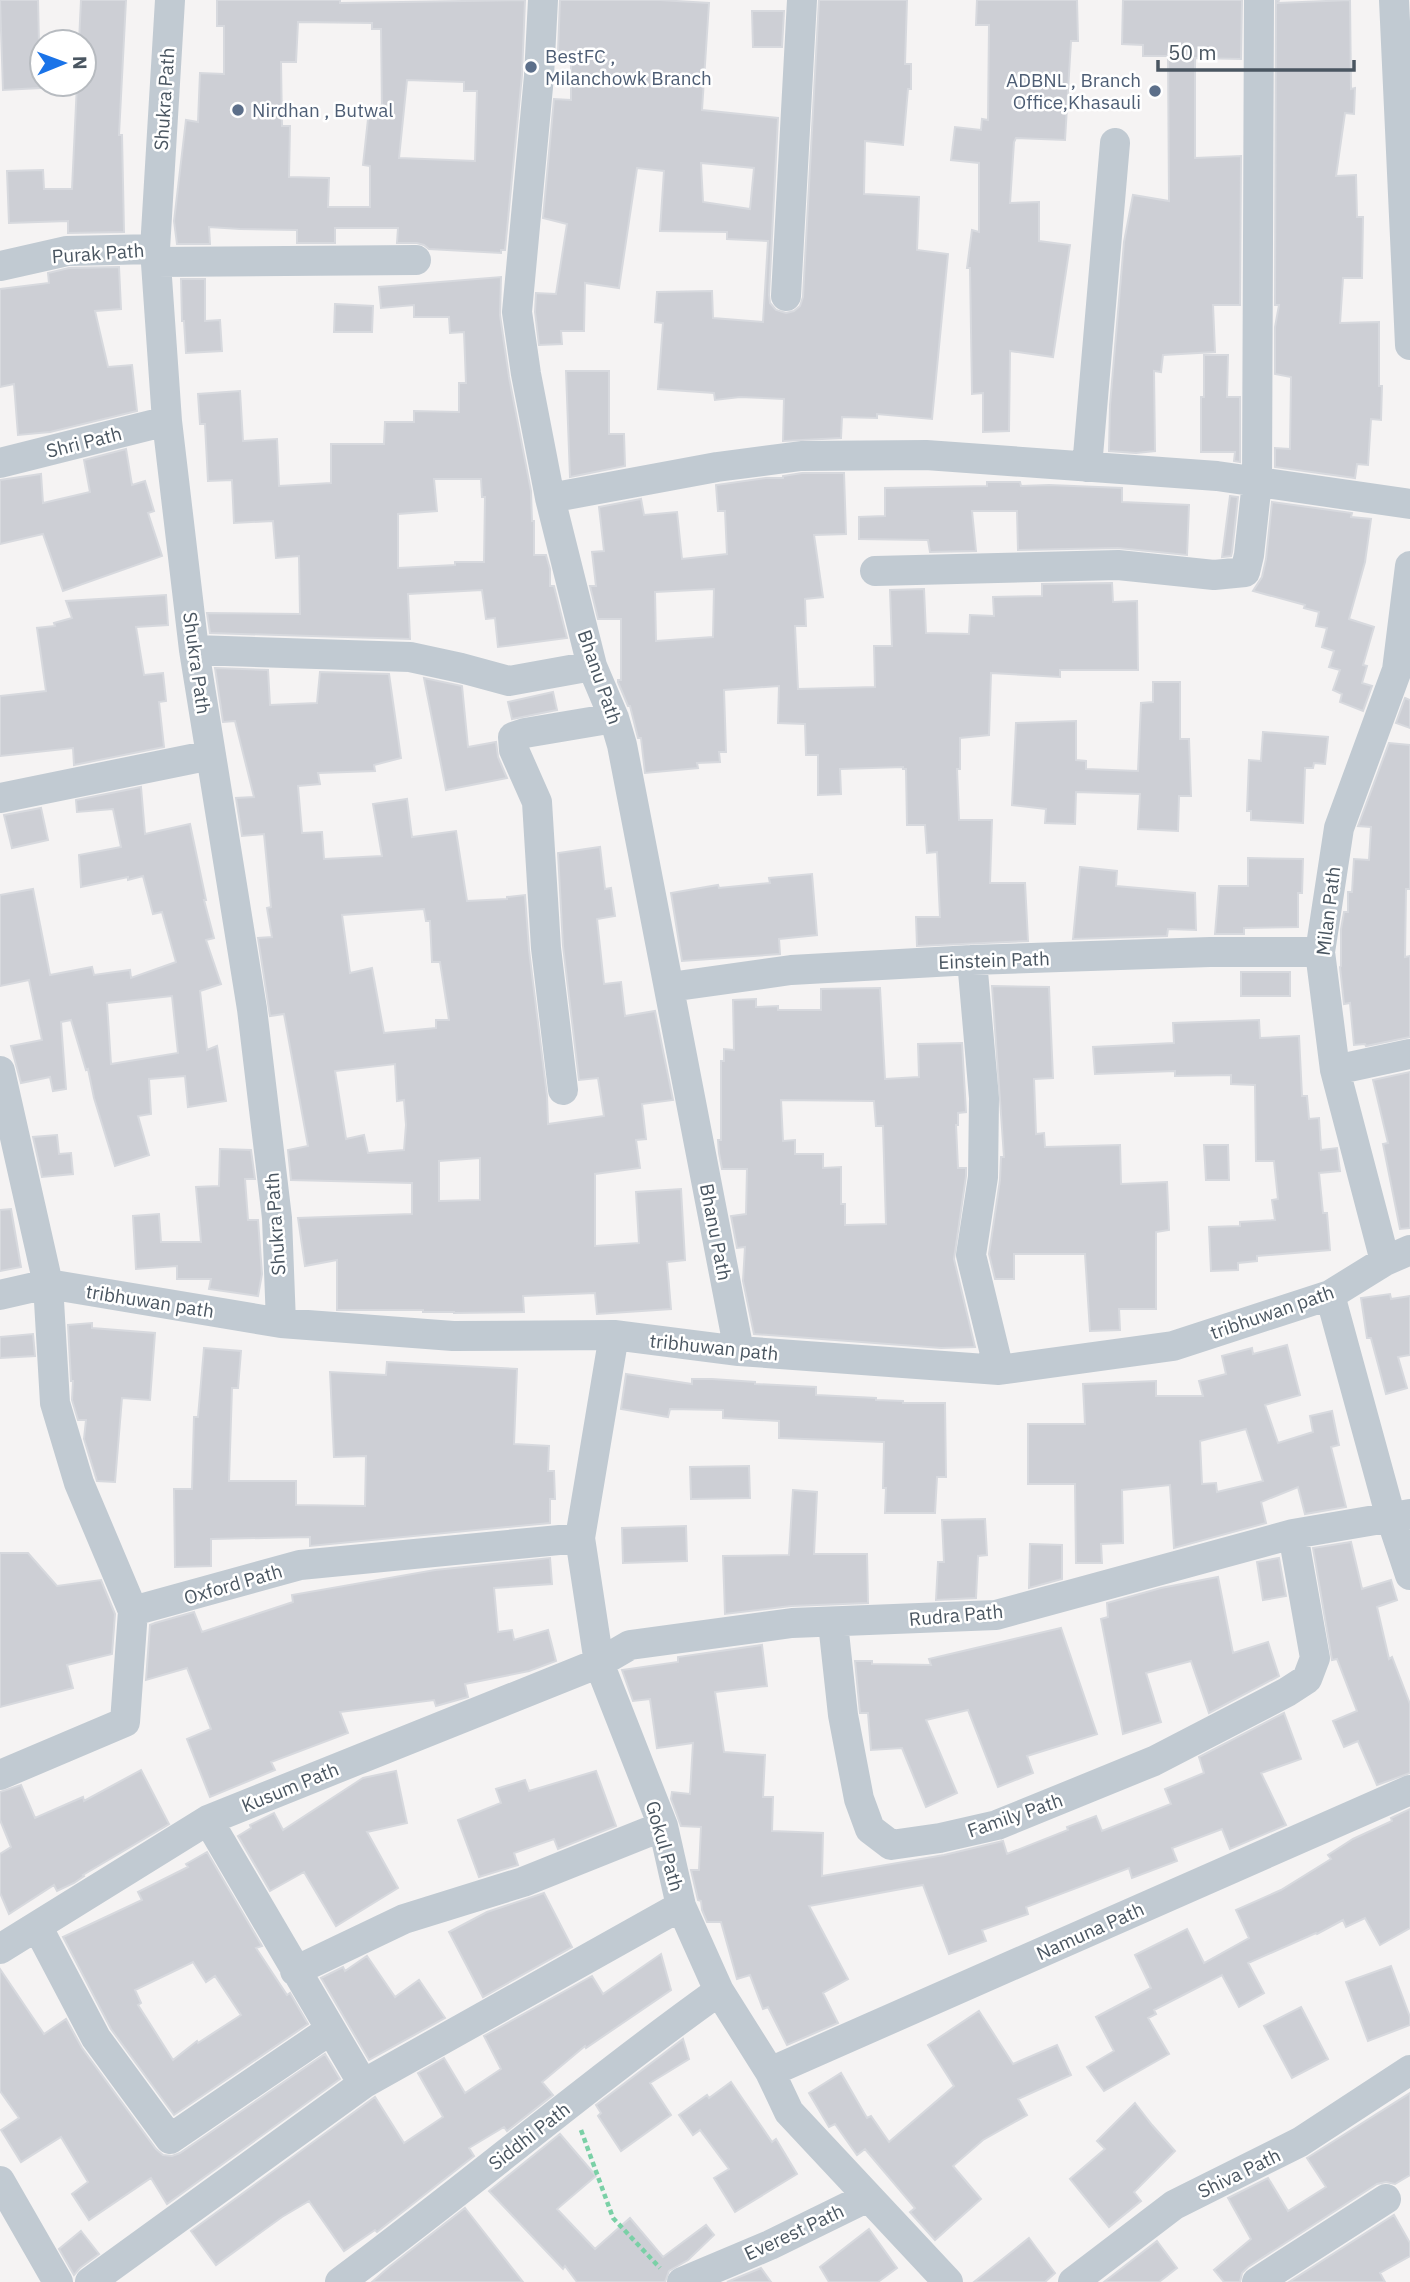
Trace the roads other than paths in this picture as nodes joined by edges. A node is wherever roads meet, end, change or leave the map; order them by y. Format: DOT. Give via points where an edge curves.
graph roads {
  1 [pos="170,0"];
  2 [pos="543,0"];
  3 [pos="802,0"];
  4 [pos="1259,0"];
  5 [pos="1394,0"];
  6 [pos="1115,143"];
  7 [pos="155,256"];
  8 [pos="416,260"];
  9 [pos="0,266"];
  10 [pos="786,296"];
  11 [pos="1410,345"];
  12 [pos="167,421"];
  13 [pos="0,463"];
  14 [pos="1087,467"];
  15 [pos="1257,482"];
  16 [pos="550,498"];
  17 [pos="1410,504"];
  18 [pos="1410,566"];
  19 [pos="875,571"];
  20 [pos="194,650"];
  21 [pos="592,666"];
  22 [pos="1403,673"];
  23 [pos="614,718"];
  24 [pos="211,755"];
  25 [pos="0,798"];
  26 [pos="1320,952"];
  27 [pos="972,960"];
  28 [pos="670,987"];
  29 [pos="1410,1054"];
  30 [pos="1335,1070"];
  31 [pos="0,1071"];
  32 [pos="563,1090"];
  33 [pos="1397,1255"];
  34 [pos="48,1284"];
  35 [pos="0,1295"];
  36 [pos="1330,1296"];
  37 [pos="281,1323"];
  38 [pos="614,1335"];
  39 [pos="739,1351"];
  40 [pos="999,1370"];
  41 [pos="1401,1516"];
  42 [pos="1293,1534"];
  43 [pos="580,1538"];
  44 [pos="1410,1575"];
  45 [pos="133,1611"];
  46 [pos="833,1623"];
  47 [pos="599,1663"];
  48 [pos="0,1775"];
  49 [pos="1410,1790"];
  50 [pos="208,1820"];
  51 [pos="663,1826"];
  52 [pos="681,1906"];
  53 [pos="37,1926"];
  54 [pos="0,1949"];
  55 [pos="295,1970"];
  56 [pos="719,1991"];
  57 [pos="330,2030"];
  58 [pos="1410,2070"];
  59 [pos="770,2071"];
  60 [pos="363,2084"];
  61 [pos="0,2181"];
  62 [pos="868,2197"];
  63 [pos="1386,2199"];
  64 [pos="673,2277"];
  65 [pos="58,2282"];
  66 [pos="90,2282"];
  67 [pos="340,2282"];
  68 [pos="948,2282"];
  69 [pos="1073,2282"];
  70 [pos="1256,2282"];
  1 -- 7 [label="street, Shukra Path"];
  2 -- 16 [label="street, Bhanu Path" via="517,312"];
  3 -- 10 [label="street"];
  4 -- 15 [label="street"];
  5 -- 11 [label="street"];
  6 -- 14 [label="street"];
  7 -- 8 [label="street, Purak Path"];
  7 -- 9 [label="street, Purak Path" via="67,251"];
  7 -- 12 [label="street, Shukra Path"];
  12 -- 13 [label="street, Shri Path"];
  12 -- 20 [label="street, Shukra Path"];
  14 -- 15 [label="street"];
  14 -- 16 [label="street" via="926,454 801,456"];
  15 -- 17 [label="street"];
  15 -- 19 [label="street" via="1245,572 1214,575 1118,565"];
  16 -- 21 [label="street, Bhanu Path"];
  18 -- 22 [label="street, Milan Path"];
  20 -- 21 [label="street" via="410,657 509,681"];
  20 -- 24 [label="street, Shukra Path"];
  21 -- 23 [label="street, Bhanu Path"];
  22 -- 26 [label="street, Milan Path" via="1339,828"];
  23 -- 28 [label="street, Bhanu Path"];
  23 -- 32 [label="street" via="513,737 514,750 537,802 546,948"];
  24 -- 25 [label="street"];
  24 -- 37 [label="street, Shukra Path" via="252,1009 277,1218"];
  26 -- 27 [label="street, Einstein Path"];
  26 -- 30 [label="street, Milan Path"];
  27 -- 28 [label="street, Einstein Path" via="791,970"];
  27 -- 40 [label="street" via="984,1098 983,1177 971,1255"];
  28 -- 39 [label="street, Bhanu Path"];
  29 -- 30 [label="street"];
  30 -- 33 [label="street, Milan Path"];
  31 -- 34 [label="street"];
  33 -- 36 [label="street, tribhuwan path"];
  34 -- 35 [label="street, tribhuwan path"];
  34 -- 37 [label="street, tribhuwan path"];
  34 -- 45 [label="street" via="55,1403 79,1483"];
  36 -- 40 [label="street, tribhuwan path" via="1173,1346"];
  36 -- 41 [label="street"];
  37 -- 38 [label="street, tribhuwan path" via="453,1336"];
  38 -- 39 [label="street, tribhuwan path"];
  38 -- 43 [label="street, Gokul Path"];
  39 -- 40 [label="street, tribhuwan path"];
  41 -- 42 [label="street, Rudra Path"];
  41 -- 44 [label="street"];
  42 -- 46 [label="street, Rudra Path" via="996,1615"];
  42 -- 46 [label="street, Family Path" via="1315,1658 1307,1679 1154,1761 997,1825 940,1838 891,1845 870,1829 859,1799 843,1715"];
  43 -- 45 [label="street, Oxford Path" via="300,1565"];
  43 -- 47 [label="street, Gokul Path"];
  45 -- 48 [label="street" via="125,1722"];
  46 -- 47 [label="street, Rudra Path" via="792,1623 630,1644"];
  47 -- 50 [label="street, Kusum Path"];
  47 -- 51 [label="street, Gokul Path"];
  49 -- 59 [label="street, Namuna Path"];
  50 -- 53 [label="street, Kusum Path"];
  50 -- 55 [label="street"];
  51 -- 52 [label="street, Gokul Path"];
  51 -- 55 [label="street" via="523,1882 404,1919"];
  52 -- 56 [label="street, Gokul Path"];
  52 -- 60 [label="street"];
  53 -- 54 [label="street, Kusum Path"];
  53 -- 57 [label="street" via="96,2038 170,2139"];
  55 -- 57 [label="street"];
  56 -- 59 [label="street, Gokul Path"];
  56 -- 67 [label="street, Siddhi Path"];
  57 -- 60 [label="street"];
  58 -- 69 [label="street, Shiva Path" via="1300,2143 1174,2205"];
  59 -- 62 [label="street, Gokul Path" via="789,2112"];
  60 -- 66 [label="street"];
  61 -- 65 [label="street"];
  62 -- 64 [label="street, Everest Path" via="770,2245"];
  62 -- 68 [label="street, Gokul Path"];
  63 -- 70 [label="street"];
}
